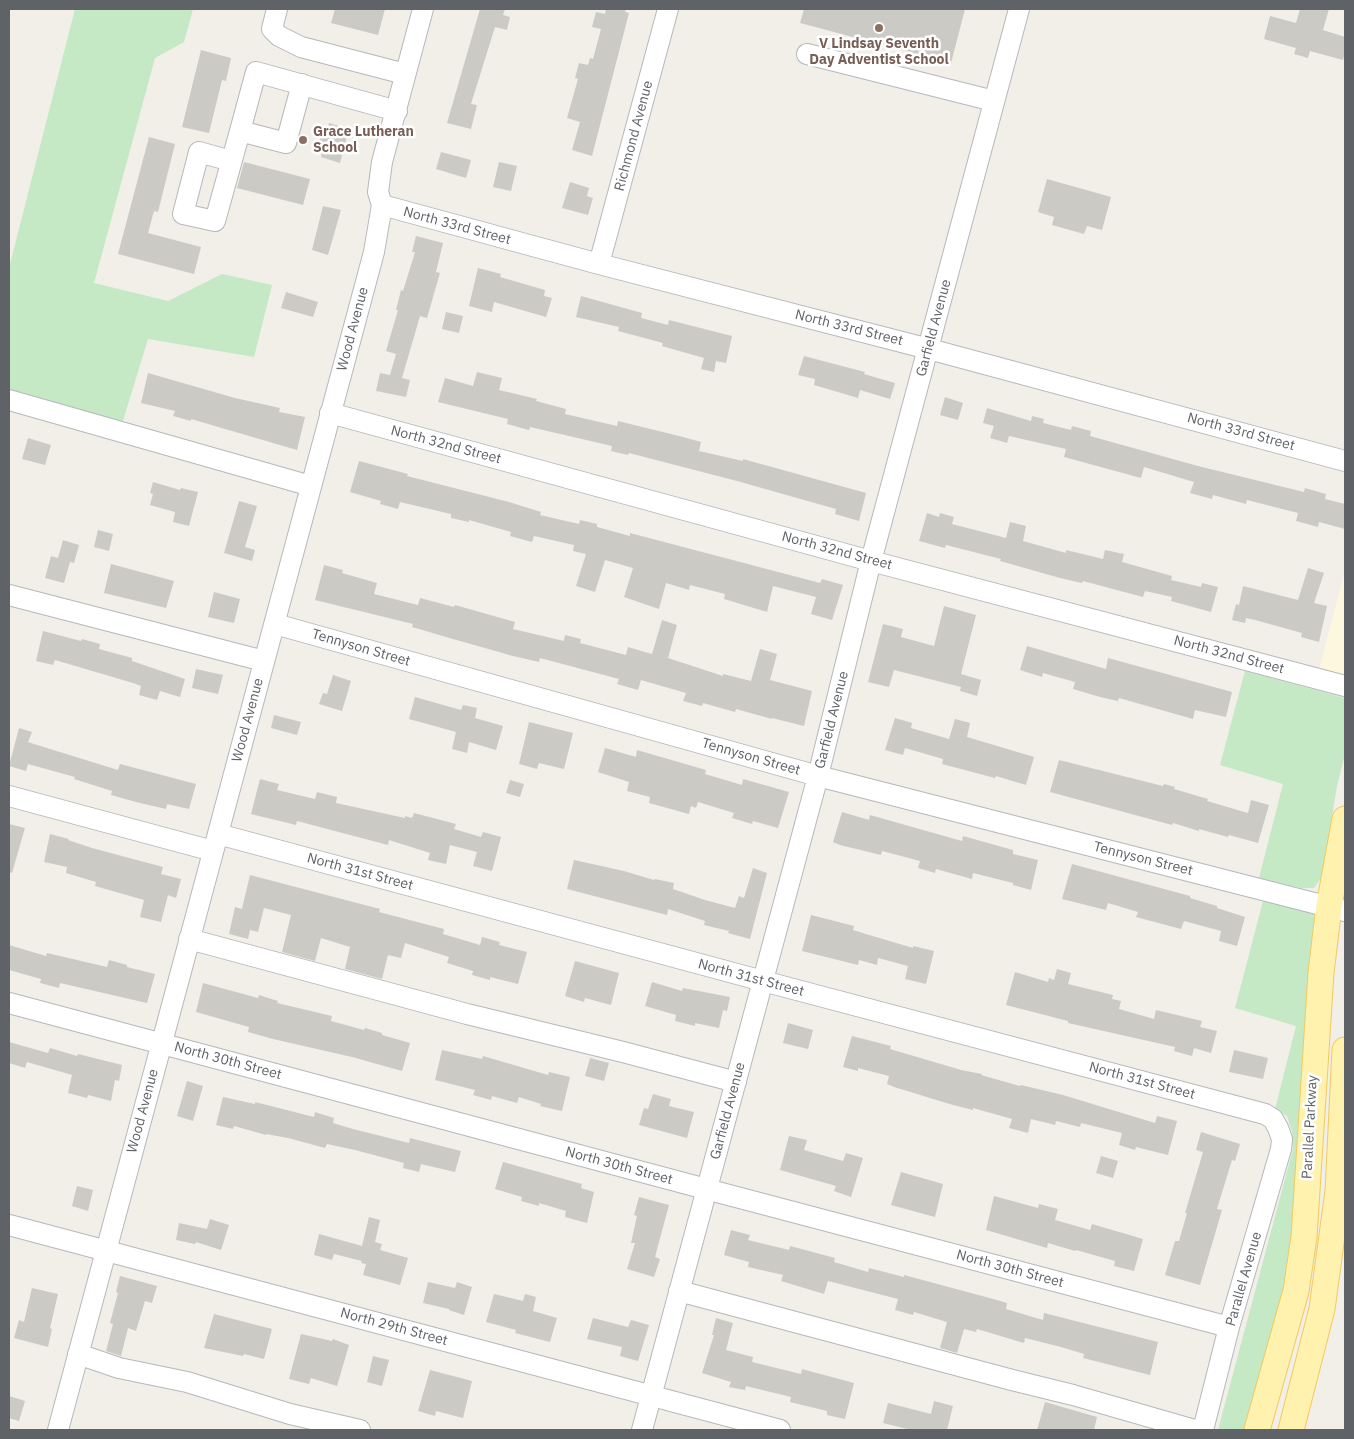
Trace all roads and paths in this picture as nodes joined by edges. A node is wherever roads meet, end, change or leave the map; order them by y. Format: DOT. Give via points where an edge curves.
graph roads {
  1 [pos="277,9"];
  2 [pos="422,9"];
  3 [pos="668,9"];
  4 [pos="1019,9"];
  5 [pos="806,54"];
  6 [pos="405,74"];
  7 [pos="302,84"];
  8 [pos="994,101"];
  9 [pos="397,111"];
  10 [pos="240,131"];
  11 [pos="232,161"];
  12 [pos="382,205"];
  13 [pos="599,264"];
  14 [pos="929,349"];
  15 [pos="9,400"];
  16 [pos="330,413"];
  17 [pos="1345,460"];
  18 [pos="311,486"];
  19 [pos="871,561"];
  20 [pos="9,595"];
  21 [pos="275,624"];
  22 [pos="264,661"];
  23 [pos="1345,686"];
  24 [pos="818,776"];
  25 [pos="9,796"];
  26 [pos="1345,819"];
  27 [pos="215,842"];
  28 [pos="1337,909"];
  29 [pos="189,938"];
  30 [pos="763,981"];
  31 [pos="9,1003"];
  32 [pos="161,1043"];
  33 [pos="1345,1050"];
  34 [pos="736,1082"];
  35 [pos="1278,1128"];
  36 [pos="706,1190"];
  37 [pos="9,1225"];
  38 [pos="105,1250"];
  39 [pos="679,1291"];
  40 [pos="1229,1327"];
  41 [pos="78,1354"];
  42 [pos="650,1395"];
  43 [pos="58,1430"];
  44 [pos="360,1430"];
  45 [pos="642,1430"];
  46 [pos="780,1430"];
  47 [pos="1195,1430"];
  48 [pos="1202,1430"];
  49 [pos="1257,1430"];
  50 [pos="1290,1430"];
  1 -- 6 [label="street" via="272,29 279,36 302,46"];
  2 -- 6 [label="street, Wood Avenue"];
  3 -- 13 [label="street, Richmond Avenue"];
  4 -- 8 [label="street, Garfield Avenue"];
  5 -- 8 [label="street"];
  6 -- 9 [label="street, Wood Avenue"];
  7 -- 9 [label="street"];
  7 -- 10 [label="street" via="256,72"];
  7 -- 10 [label="street" via="286,143"];
  8 -- 14 [label="street, Garfield Avenue"];
  9 -- 12 [label="street, Wood Avenue" via="382,162 378,192"];
  10 -- 11 [label="street"];
  12 -- 13 [label="street, North 33rd Street"];
  12 -- 16 [label="street, Wood Avenue" via="374,252"];
  13 -- 14 [label="street, North 33rd Street"];
  14 -- 17 [label="street, North 33rd Street"];
  14 -- 19 [label="street, Garfield Avenue"];
  15 -- 18 [label="street"];
  16 -- 18 [label="street, Wood Avenue"];
  16 -- 19 [label="street, North 32nd Street"];
  18 -- 21 [label="street, Wood Avenue"];
  19 -- 23 [label="street, North 32nd Street"];
  19 -- 24 [label="street, Garfield Avenue"];
  20 -- 22 [label="street"];
  21 -- 22 [label="street, Wood Avenue"];
  21 -- 24 [label="street, Tennyson Street"];
  22 -- 27 [label="street, Wood Avenue"];
  24 -- 28 [label="street, Tennyson Street"];
  24 -- 30 [label="street, Garfield Avenue"];
  25 -- 27 [label="street, North 31st Street"];
  26 -- 28 [label="main road, Parallel Parkway"];
  27 -- 29 [label="street, Wood Avenue"];
  27 -- 30 [label="street, North 31st Street"];
  28 -- 49 [label="main road, Parallel Parkway" via="1321,973 1304,1237 1296,1291"];
  29 -- 32 [label="street, Wood Avenue"];
  29 -- 34 [label="street"];
  30 -- 34 [label="street, Garfield Avenue"];
  30 -- 35 [label="street, North 31st Street" via="1265,1114"];
  31 -- 32 [label="street, North 30th Street"];
  32 -- 36 [label="street, North 30th Street"];
  32 -- 38 [label="street, Wood Avenue"];
  33 -- 50 [label="main road" via="1337,1201 1322,1309"];
  34 -- 36 [label="street, Garfield Avenue"];
  35 -- 40 [label="street, Parallel Avenue" via="1281,1149"];
  36 -- 39 [label="street, Garfield Avenue"];
  36 -- 40 [label="street, North 30th Street"];
  37 -- 38 [label="street, North 29th Street"];
  38 -- 41 [label="street, Wood Avenue"];
  38 -- 42 [label="street, North 29th Street"];
  39 -- 42 [label="street, Garfield Avenue"];
  39 -- 47 [label="street"];
  40 -- 48 [label="street, Parallel Avenue"];
  41 -- 43 [label="street, Wood Avenue"];
  41 -- 44 [label="street" via="119,1368 187,1382 290,1414"];
  42 -- 45 [label="street, Garfield Avenue"];
  42 -- 46 [label="street, North 29th Street"];
}
